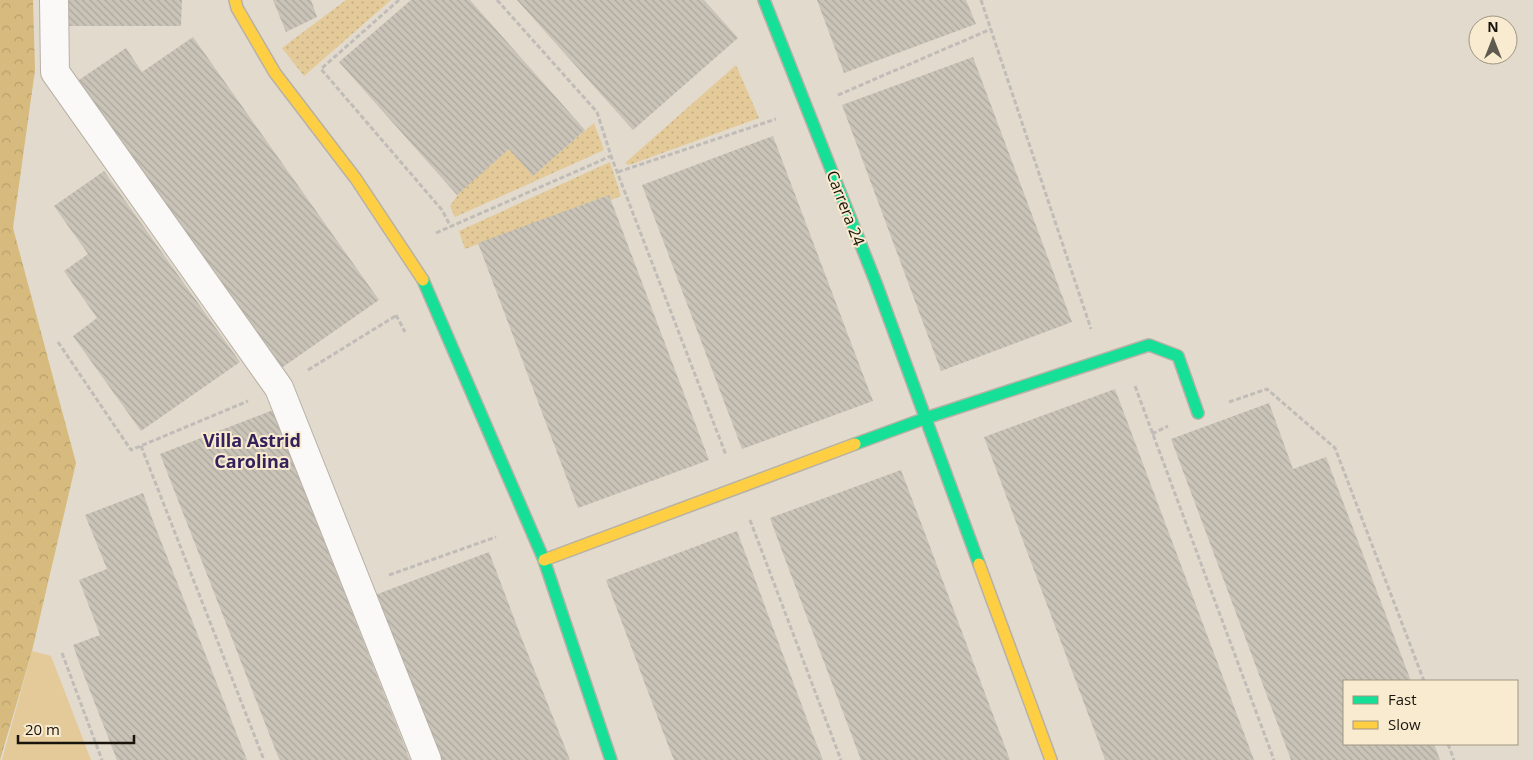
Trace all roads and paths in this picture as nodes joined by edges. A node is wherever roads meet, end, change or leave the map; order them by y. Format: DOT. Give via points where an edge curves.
graph roads {
  1 [pos="54,0"];
  2 [pos="235,0"];
  3 [pos="399,0"];
  4 [pos="497,0"];
  5 [pos="764,0"];
  6 [pos="981,0"];
  7 [pos="611,156"];
  8 [pos="451,227"];
  9 [pos="402,247"];
  10 [pos="396,315"];
  11 [pos="410,341"];
  12 [pos="58,342"];
  13 [pos="1123,353"];
  14 [pos="1102,361"];
  15 [pos="1268,389"];
  16 [pos="1198,413"];
  17 [pos="926,418"];
  18 [pos="141,446"];
  19 [pos="131,450"];
  20 [pos="738,488"];
  21 [pos="493,528"];
  22 [pos="497,537"];
  23 [pos="500,546"];
  24 [pos="544,560"];
  25 [pos="358,586"];
  26 [pos="62,653"];
  27 [pos="1424,680"];
  28 [pos="1448,745"];
  29 [pos="102,760"];
  30 [pos="264,760"];
  31 [pos="428,760"];
  32 [pos="611,760"];
  33 [pos="841,760"];
  34 [pos="1051,760"];
  35 [pos="1274,760"];
  36 [pos="1454,760"];
  1 -- 25 [label="street" via="55,72 279,388"];
  2 -- 9 [label="street" via="275,73 356,179"];
  3 -- 8 [label="path" via="321,69 442,210"];
  4 -- 7 [label="path" via="597,112"];
  5 -- 17 [label="street, Carrera 24"];
  6 -- 14 [label="path"];
  7 -- 8 [label="path"];
  7 -- 20 [label="path"];
  8 -- 9 [label="path"];
  9 -- 24 [label="street" via="419,272"];
  10 -- 11 [label="path"];
  12 -- 19 [label="path"];
  13 -- 14 [label="street"];
  13 -- 16 [label="street" via="1149,345 1178,356"];
  13 -- 35 [label="path"];
  14 -- 17 [label="street"];
  15 -- 27 [label="path" via="1335,448"];
  17 -- 20 [label="street"];
  17 -- 34 [label="street, Carrera 24"];
  18 -- 30 [label="path"];
  20 -- 24 [label="street"];
  20 -- 33 [label="path"];
  21 -- 22 [label="path"];
  22 -- 23 [label="path"];
  22 -- 25 [label="path"];
  24 -- 32 [label="street"];
  25 -- 31 [label="street"];
  26 -- 29 [label="path"];
  28 -- 36 [label="path"];
}
